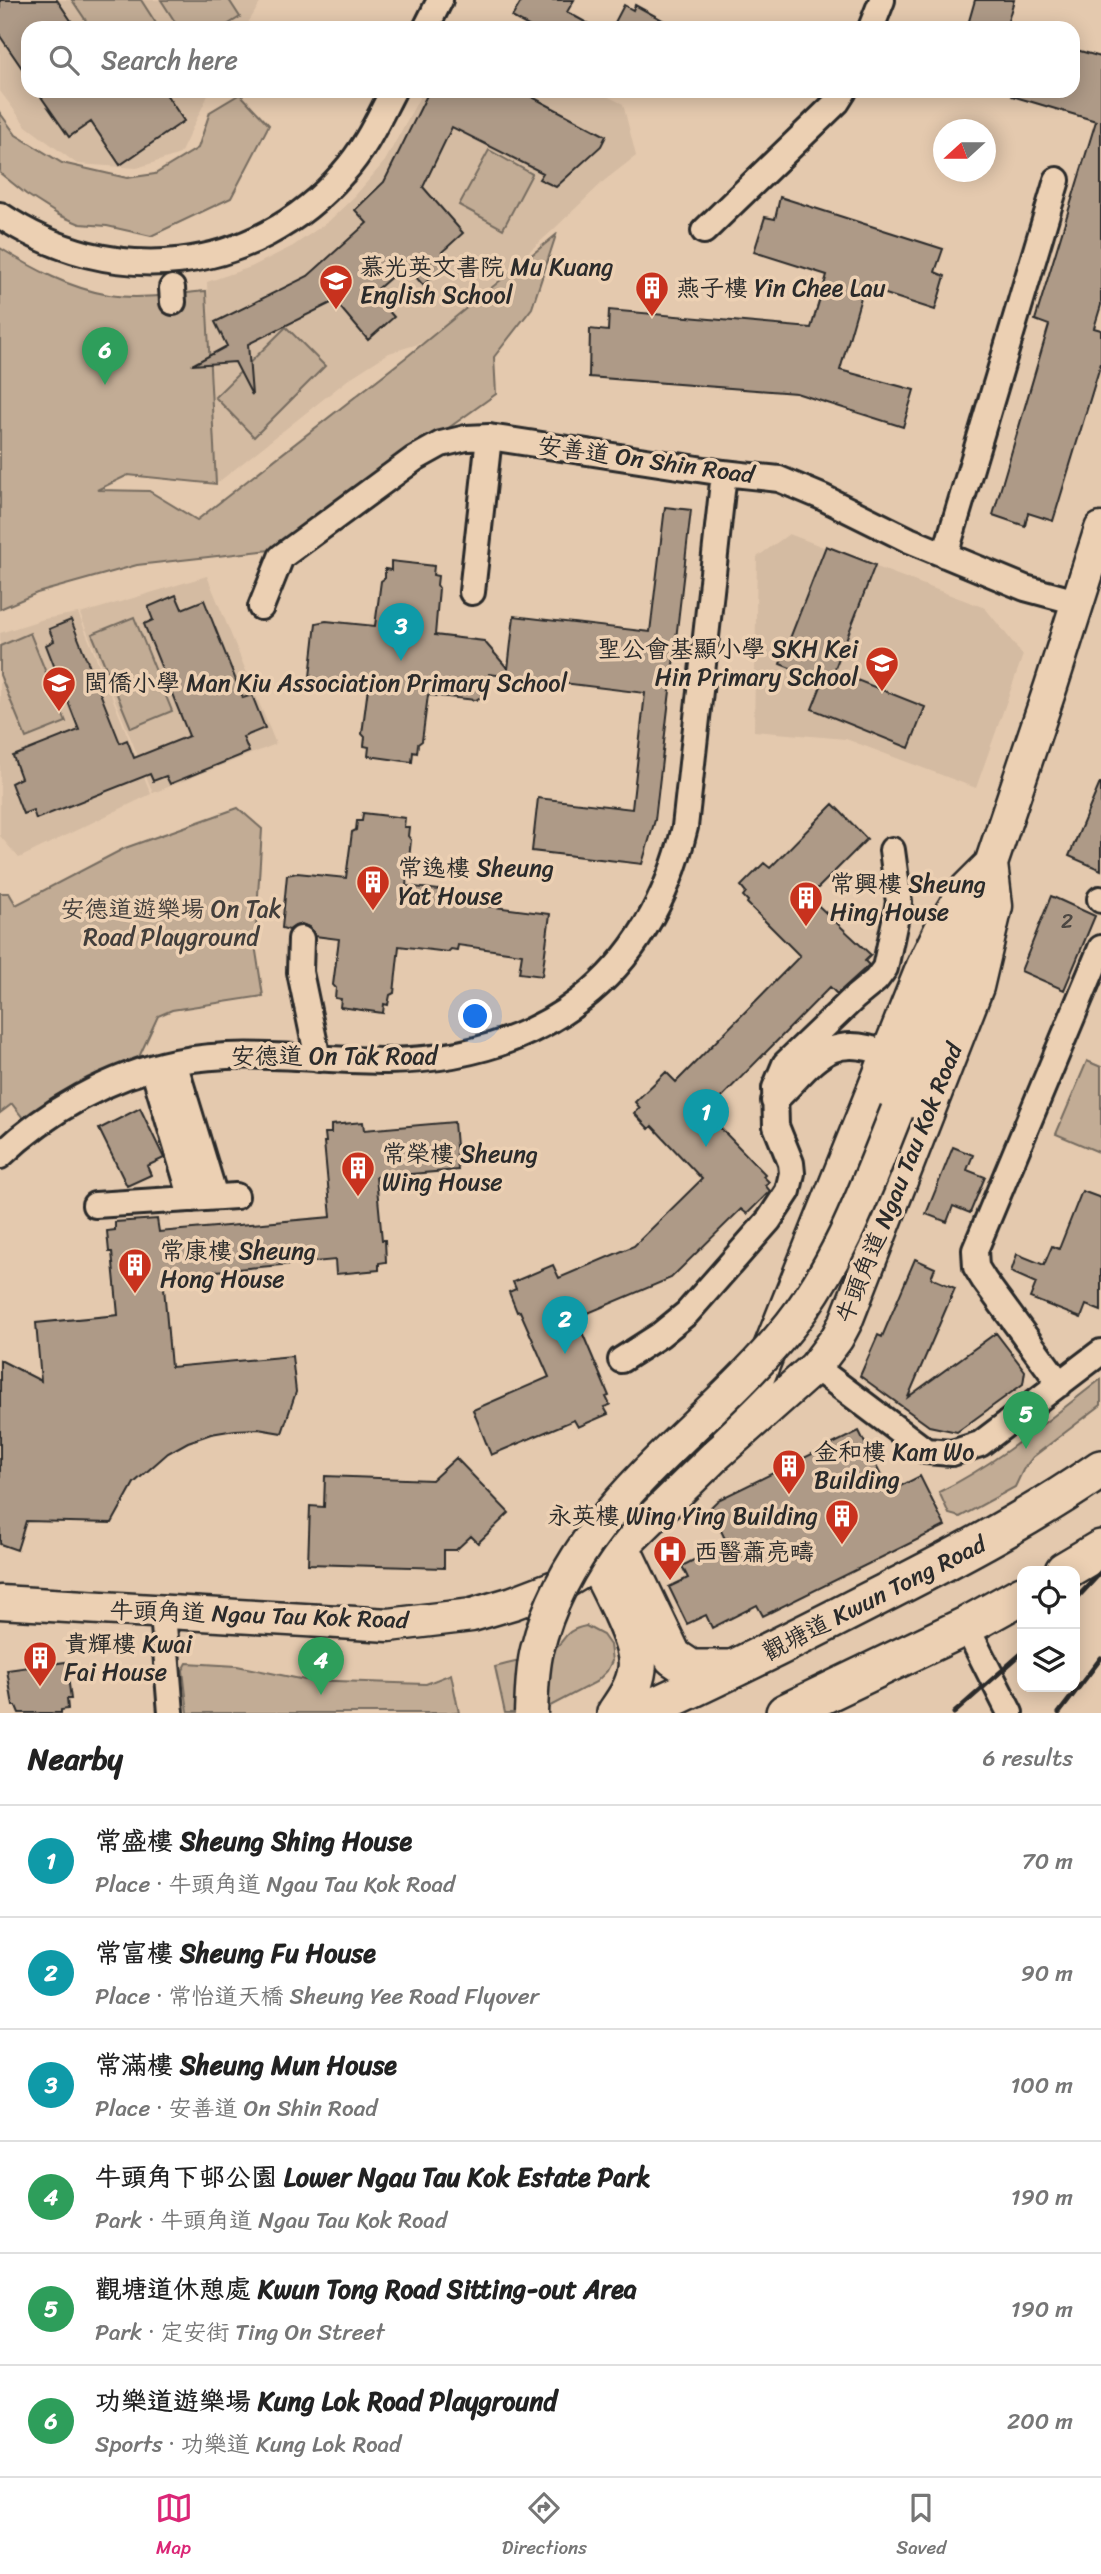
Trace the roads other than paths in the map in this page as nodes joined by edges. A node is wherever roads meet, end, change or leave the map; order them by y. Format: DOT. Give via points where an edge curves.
graph roads {
  1 [pos="440,0"];
  2 [pos="882,0"];
  3 [pos="430,21"];
  4 [pos="874,21"];
  5 [pos="389,98"];
  6 [pos="840,98"];
  7 [pos="1057,180"];
  8 [pos="0,215"];
  9 [pos="704,231"];
  10 [pos="489,437"];
  11 [pos="724,473"];
  12 [pos="1101,529"];
  13 [pos="945,555"];
  14 [pos="472,592"];
  15 [pos="1077,602"];
  16 [pos="261,607"];
  17 [pos="892,850"];
  18 [pos="992,864"];
  19 [pos="301,939"];
  20 [pos="1101,948"];
  21 [pos="887,1054"];
  22 [pos="318,1059"];
  23 [pos="163,1065"];
  24 [pos="774,1101"];
  25 [pos="0,1156"];
  26 [pos="95,1205"];
  27 [pos="1101,1352"];
  28 [pos="621,1360"];
  29 [pos="815,1367"];
  30 [pos="1059,1384"];
  31 [pos="716,1455"];
  32 [pos="1101,1469"];
  33 [pos="1101,1549"];
  34 [pos="609,1556"];
  35 [pos="1072,1566"];
  36 [pos="1017,1598"];
  37 [pos="0,1602"];
  38 [pos="163,1613"];
  39 [pos="966,1626"];
  40 [pos="736,1669"];
  41 [pos="171,1713"];
  42 [pos="531,1713"];
  43 [pos="616,1713"];
  44 [pos="640,1713"];
  45 [pos="785,1713"];
  46 [pos="1010,1713"];
  1 -- 3 [label="street"];
  2 -- 4 [label="street"];
  5 -- 8 [label="street" via="359,154 328,190 291,220 227,251 158,263 110,260 42,240"];
  6 -- 9 [label="street"];
  7 -- 13 [label="street"];
  10 -- 11 [label="street, 安善道 On Shin Road"];
  10 -- 14 [label="street"];
  10 -- 16 [label="street, 安善道 On Shin Road" via="441,444 414,459 281,557"];
  11 -- 13 [label="street, 安善道 On Shin Road" via="779,479"];
  11 -- 22 [label="street, 安德道 On Tak Road" via="685,827 667,885 642,934 587,995 519,1037 477,1051 422,1059"];
  12 -- 15 [label="main road, 牛頭角道 Ngau Tau Kok Road"];
  13 -- 15 [label="street, 安善道 On Shin Road" via="1025,588"];
  15 -- 18 [label="main road, 牛頭角道 Ngau Tau Kok Road"];
  17 -- 24 [label="street" via="899,902 885,968 785,1064"];
  18 -- 21 [label="main road, 牛頭角道 Ngau Tau Kok Road" via="965,890 942,927"];
  18 -- 29 [label="main road, 牛頭角道 Ngau Tau Kok Road" via="996,906 977,987 846,1321"];
  18 -- 42 [label="main road, 牛頭角道 Ngau Tau Kok Road, bridge" via="846,1235 808,1302 764,1356 640,1477 578,1557 545,1621"];
  19 -- 22 [label="street" via="300,972"];
  20 -- 30 [label="street" via="975,1250 976,1267 984,1280"];
  21 -- 24 [label="street" via="857,1045 832,1049"];
  21 -- 31 [label="main road, 牛頭角道 Ngau Tau Kok Road" via="757,1380"];
  22 -- 23 [label="street, 安德道 On Tak Road" via="225,1056"];
  23 -- 25 [label="street, 安德道 On Tak Road" via="75,1100"];
  23 -- 26 [label="street" via="214,1197"];
  24 -- 28 [label="street" via="776,1126 793,1173 789,1191 715,1284 660,1335"];
  27 -- 30 [label="street"];
  29 -- 30 [label="street" via="926,1451 952,1453 980,1444"];
  29 -- 31 [label="main road, 牛頭角道 Ngau Tau Kok Road"];
  31 -- 34 [label="main road, 牛頭角道 Ngau Tau Kok Road"];
  32 -- 40 [label="highway, 觀塘道 Kwun Tong Road" via="992,1538"];
  33 -- 35 [label="highway"];
  34 -- 38 [label="main road, 牛頭角道 Ngau Tau Kok Road" via="559,1585 513,1603 442,1620 389,1625"];
  34 -- 40 [label="highway" via="673,1657 691,1669"];
  34 -- 43 [label="highway" via="638,1668"];
  36 -- 39 [label="highway"];
  37 -- 38 [label="main road, 牛頭角道 Ngau Tau Kok Road"];
  38 -- 41 [label="street"];
  39 -- 45 [label="highway"];
  39 -- 46 [label="street"];
  40 -- 44 [label="highway, 觀塘道 Kwun Tong Road"];
}
